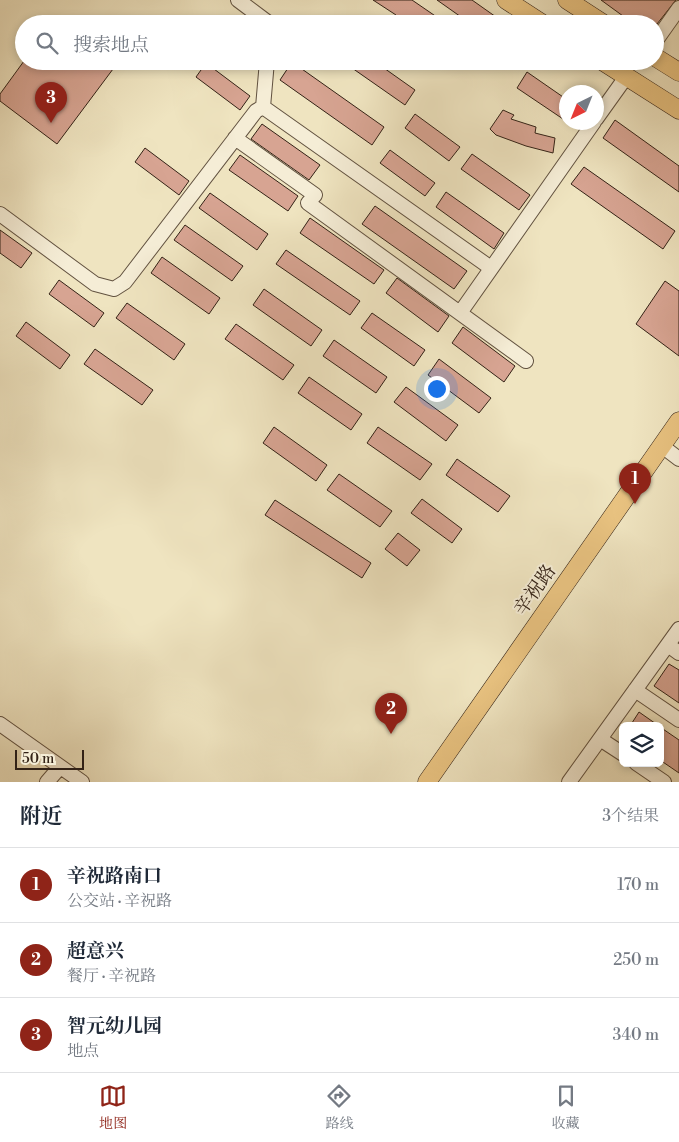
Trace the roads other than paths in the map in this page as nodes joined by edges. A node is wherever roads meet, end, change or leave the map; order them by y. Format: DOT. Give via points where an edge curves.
graph roads {
  1 [pos="238,0"];
  2 [pos="506,0"];
  3 [pos="567,0"];
  4 [pos="679,8"];
  5 [pos="258,15"];
  6 [pos="529,15"];
  7 [pos="590,15"];
  8 [pos="664,29"];
  9 [pos="664,62"];
  10 [pos="266,70"];
  11 [pos="616,70"];
  12 [pos="679,72"];
  13 [pos="626,77"];
  14 [pos="263,107"];
  15 [pos="604,108"];
  16 [pos="679,110"];
  17 [pos="588,130"];
  18 [pos="235,138"];
  19 [pos="0,214"];
  20 [pos="491,268"];
  21 [pos="460,313"];
  22 [pos="526,361"];
  23 [pos="679,422"];
  24 [pos="662,446"];
  25 [pos="679,459"];
  26 [pos="679,629"];
  27 [pos="673,649"];
  28 [pos="635,690"];
  29 [pos="679,720"];
  30 [pos="0,724"];
  31 [pos="600,739"];
  32 [pos="619,751"];
  33 [pos="60,766"];
  34 [pos="642,767"];
  35 [pos="47,782"];
  36 [pos="82,782"];
  37 [pos="427,782"];
  38 [pos="569,782"];
  39 [pos="664,782"];
  1 -- 5 [label="street"];
  2 -- 6 [label="main road"];
  3 -- 7 [label="main road"];
  4 -- 8 [label="street"];
  9 -- 12 [label="main road"];
  10 -- 14 [label="street"];
  11 -- 13 [label="main road"];
  13 -- 15 [label="street"];
  13 -- 16 [label="main road"];
  14 -- 18 [label="street" via="256,111"];
  14 -- 20 [label="street"];
  17 -- 20 [label="street"];
  18 -- 19 [label="street" via="125,282 114,289 95,284"];
  18 -- 21 [label="street" via="315,195 308,203"];
  20 -- 21 [label="street"];
  21 -- 22 [label="street"];
  23 -- 24 [label="main road, 辛祝路"];
  24 -- 25 [label="street"];
  24 -- 37 [label="main road, 辛祝路"];
  26 -- 27 [label="street"];
  27 -- 28 [label="street"];
  28 -- 29 [label="street"];
  28 -- 31 [label="street"];
  30 -- 33 [label="street"];
  31 -- 32 [label="street"];
  31 -- 38 [label="street"];
  33 -- 35 [label="street"];
  33 -- 36 [label="street"];
  34 -- 39 [label="street"];
}
